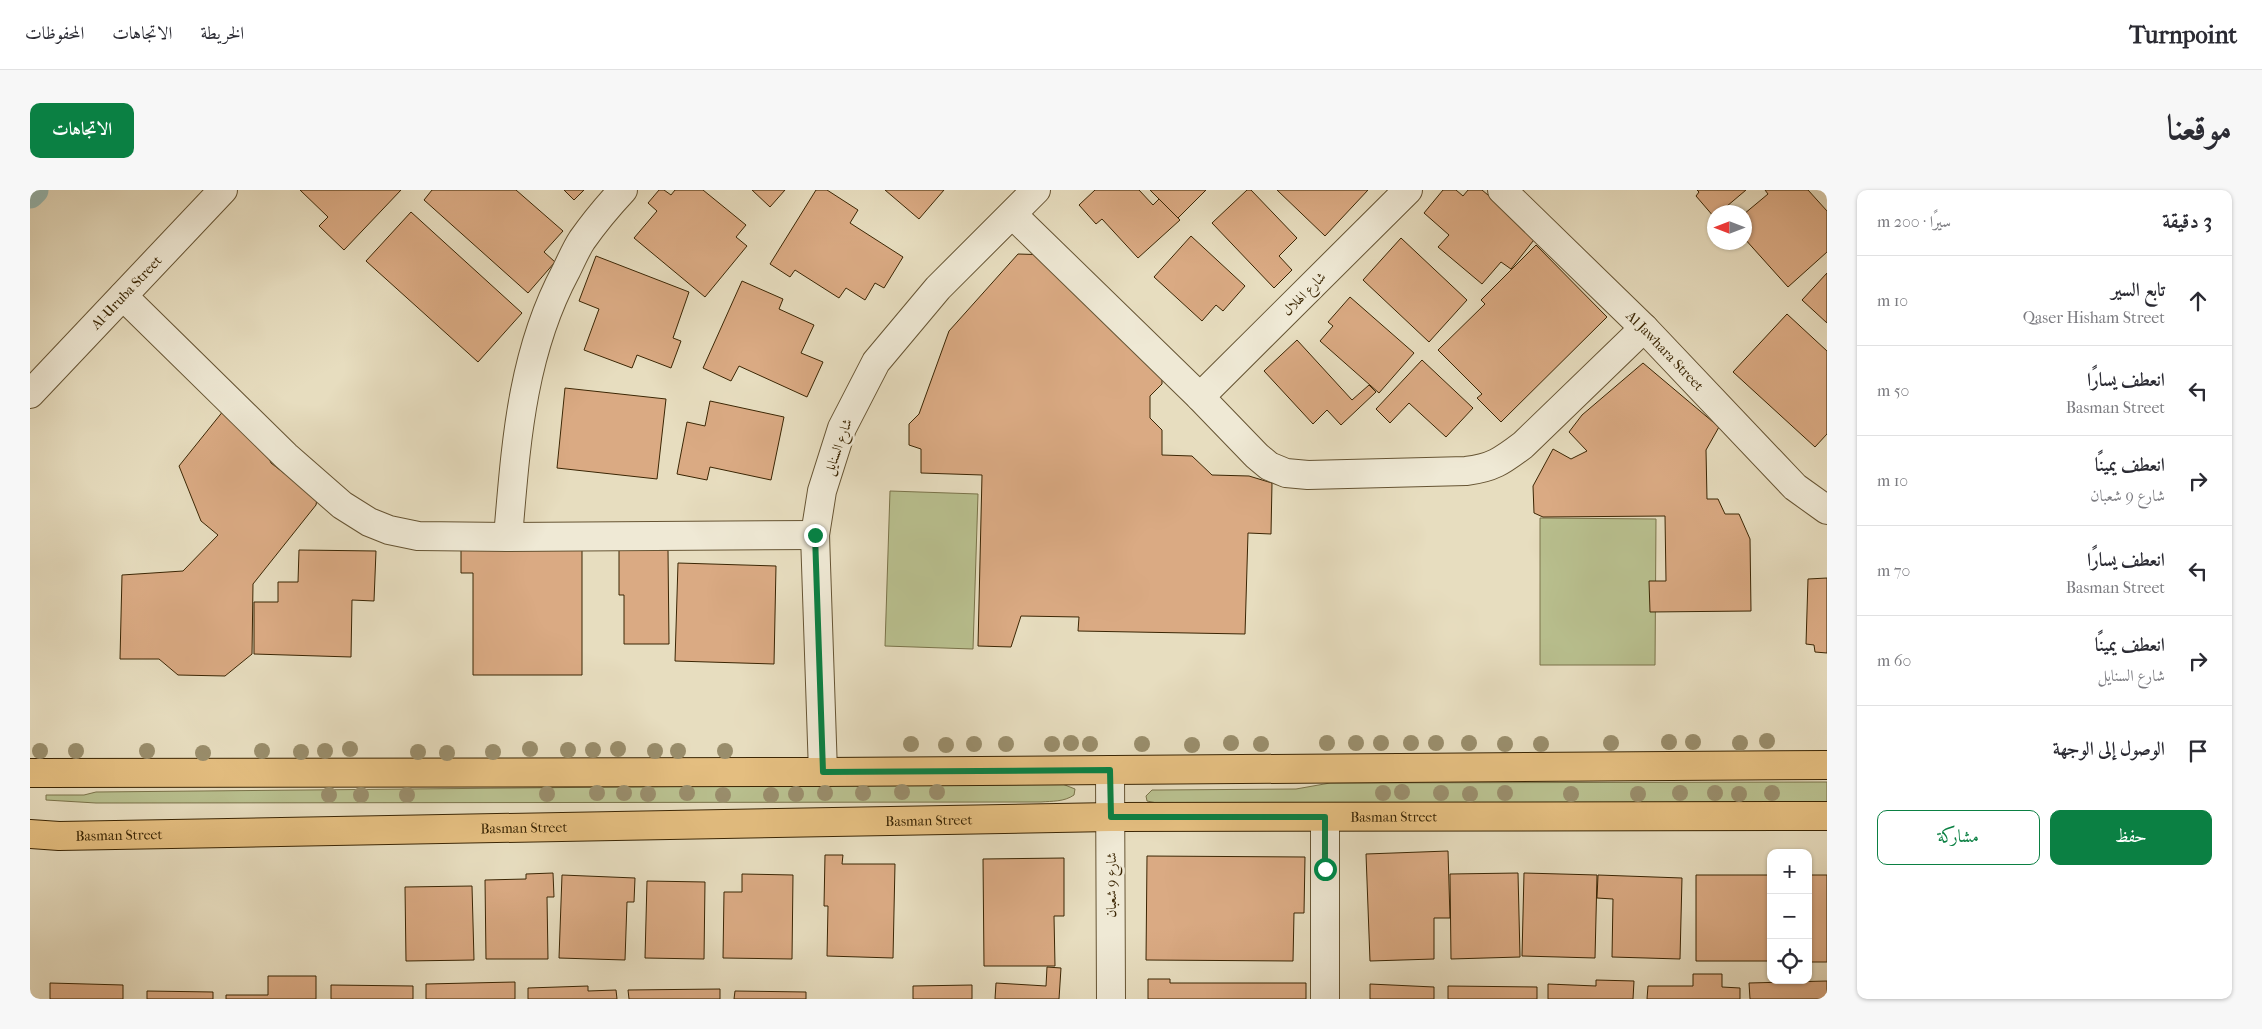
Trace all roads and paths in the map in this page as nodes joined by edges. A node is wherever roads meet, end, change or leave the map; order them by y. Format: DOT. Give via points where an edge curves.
graph roads {
  1 [pos="223,190"];
  2 [pos="623,190"];
  3 [pos="1036,190"];
  4 [pos="1408,190"];
  5 [pos="1502,190"];
  6 [pos="1013,215"];
  7 [pos="123,296"];
  8 [pos="1644,328"];
  9 [pos="30,394"];
  10 [pos="1200,398"];
  11 [pos="1827,510"];
  12 [pos="815,535"];
  13 [pos="508,537"];
  14 [pos="1827,765"];
  15 [pos="1110,770"];
  16 [pos="823,772"];
  17 [pos="30,773"];
  18 [pos="1827,816"];
  19 [pos="1111,817"];
  20 [pos="1325,817"];
  21 [pos="30,834"];
  22 [pos="1111,999"];
  23 [pos="1326,999"];
  1 -- 7 [label="street, Al-Uruba Street"];
  2 -- 13 [label="street" via="582,240 540,329 516,433"];
  3 -- 6 [label="street, شارع السنايل"];
  4 -- 10 [label="street, شارع الهلال"];
  5 -- 8 [label="street, Al Jawhara Street"];
  6 -- 10 [label="street"];
  6 -- 12 [label="street, شارع السنايل" via="938,288 876,362 842,428 822,491"];
  7 -- 9 [label="street, Al-Uruba Street"];
  7 -- 13 [label="street" via="286,456 349,510 368,522 418,536"];
  8 -- 10 [label="street" via="1523,445 1501,462 1485,469 1286,473 1256,456"];
  8 -- 11 [label="street, Al Jawhara Street" via="1795,487"];
  12 -- 13 [label="street"];
  12 -- 16 [label="street, شارع السنايل"];
  14 -- 15 [label="main road"];
  15 -- 16 [label="main road"];
  15 -- 19 [label="street, شارع 9 شعبان"];
  16 -- 17 [label="main road"];
  18 -- 20 [label="main road, Basman Street"];
  19 -- 20 [label="main road, Basman Street"];
  19 -- 21 [label="main road, Basman Street"];
  19 -- 22 [label="street, شارع 9 شعبان"];
  20 -- 23 [label="street"];
}
